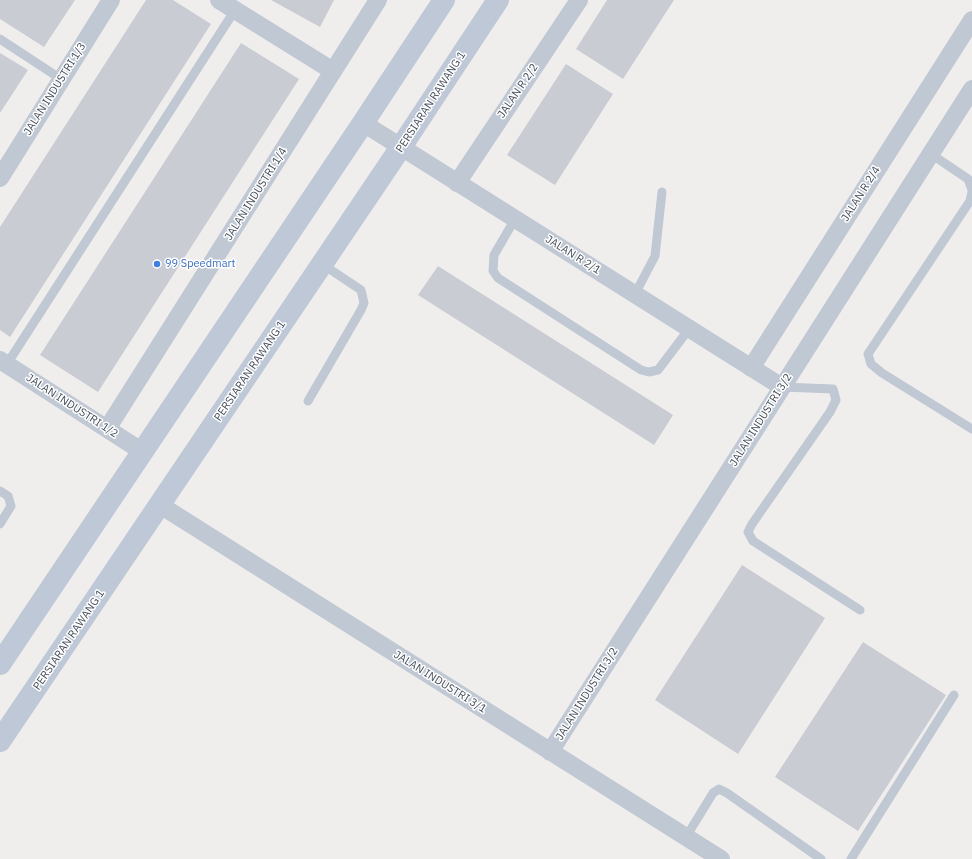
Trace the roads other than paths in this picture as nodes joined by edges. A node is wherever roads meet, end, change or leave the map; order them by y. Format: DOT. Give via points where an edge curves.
graph roads {
  1 [pos="111,0"];
  2 [pos="219,0"];
  3 [pos="378,0"];
  4 [pos="444,0"];
  5 [pos="498,0"];
  6 [pos="579,0"];
  7 [pos="235,10"];
  8 [pos="972,20"];
  9 [pos="0,39"];
  10 [pos="333,71"];
  11 [pos="61,79"];
  12 [pos="972,89"];
  13 [pos="363,123"];
  14 [pos="401,147"];
  15 [pos="931,154"];
  16 [pos="0,178"];
  17 [pos="457,183"];
  18 [pos="972,191"];
  19 [pos="662,192"];
  20 [pos="515,219"];
  21 [pos="322,264"];
  22 [pos="635,294"];
  23 [pos="689,329"];
  24 [pos="3,362"];
  25 [pos="751,368"];
  26 [pos="782,387"];
  27 [pos="308,401"];
  28 [pos="108,429"];
  29 [pos="972,429"];
  30 [pos="143,452"];
  31 [pos="0,491"];
  32 [pos="160,505"];
  33 [pos="0,524"];
  34 [pos="860,610"];
  35 [pos="0,664"];
  36 [pos="954,695"];
  37 [pos="24,706"];
  38 [pos="0,738"];
  39 [pos="0,741"];
  40 [pos="550,752"];
  41 [pos="686,837"];
  42 [pos="720,859"];
  43 [pos="820,859"];
  44 [pos="851,859"];
  1 -- 11 [label="street, JALAN INDUSTRI 1/3"];
  2 -- 7 [label="street"];
  3 -- 10 [label="street, JALAN INDUSTRI 1/4"];
  4 -- 13 [label="street"];
  5 -- 14 [label="street, PERSIARAN RAWANG 1"];
  6 -- 17 [label="street, JALAN R 2/2"];
  7 -- 10 [label="street"];
  7 -- 24 [label="lane"];
  8 -- 25 [label="street, JALAN R 2/4"];
  9 -- 11 [label="lane"];
  10 -- 28 [label="street, JALAN INDUSTRI 1/4"];
  11 -- 16 [label="street, JALAN INDUSTRI 1/3"];
  12 -- 15 [label="street, JALAN INDUSTRI 3/2"];
  13 -- 14 [label="street, JALAN R 2/1"];
  13 -- 30 [label="street"];
  14 -- 17 [label="street, JALAN R 2/1"];
  14 -- 21 [label="street, PERSIARAN RAWANG 1"];
  15 -- 18 [label="lane" via="968,179"];
  15 -- 26 [label="street, JALAN INDUSTRI 3/2"];
  17 -- 20 [label="street, JALAN R 2/1"];
  18 -- 29 [label="lane" via="970,201 868,354 871,364 882,373"];
  19 -- 22 [label="lane" via="655,256"];
  20 -- 22 [label="street, JALAN R 2/1"];
  20 -- 23 [label="lane" via="494,255 493,271 498,278 642,370 658,370"];
  21 -- 27 [label="lane" via="361,290 364,303"];
  21 -- 32 [label="street, PERSIARAN RAWANG 1"];
  22 -- 23 [label="street, JALAN R 2/1"];
  23 -- 25 [label="street, JALAN R 2/1"];
  24 -- 28 [label="street, JALAN INDUSTRI 1/2"];
  25 -- 26 [label="street, JALAN R 2/1"];
  26 -- 34 [label="lane" via="832,390 836,400 748,532 753,541"];
  26 -- 40 [label="street, JALAN INDUSTRI 3/2"];
  28 -- 30 [label="street, JALAN INDUSTRI 1/2"];
  30 -- 35 [label="street"];
  31 -- 33 [label="lane" via="8,496 11,506"];
  32 -- 37 [label="street, PERSIARAN RAWANG 1"];
  32 -- 40 [label="street, JALAN INDUSTRI 3/1"];
  36 -- 44 [label="lane"];
  37 -- 38 [label="street"];
  37 -- 39 [label="street, PERSIARAN RAWANG 1"];
  40 -- 41 [label="street, JALAN INDUSTRI 3/1"];
  41 -- 42 [label="street, JALAN INDUSTRI 3/1"];
  41 -- 43 [label="lane" via="713,793 719,789"];
}
